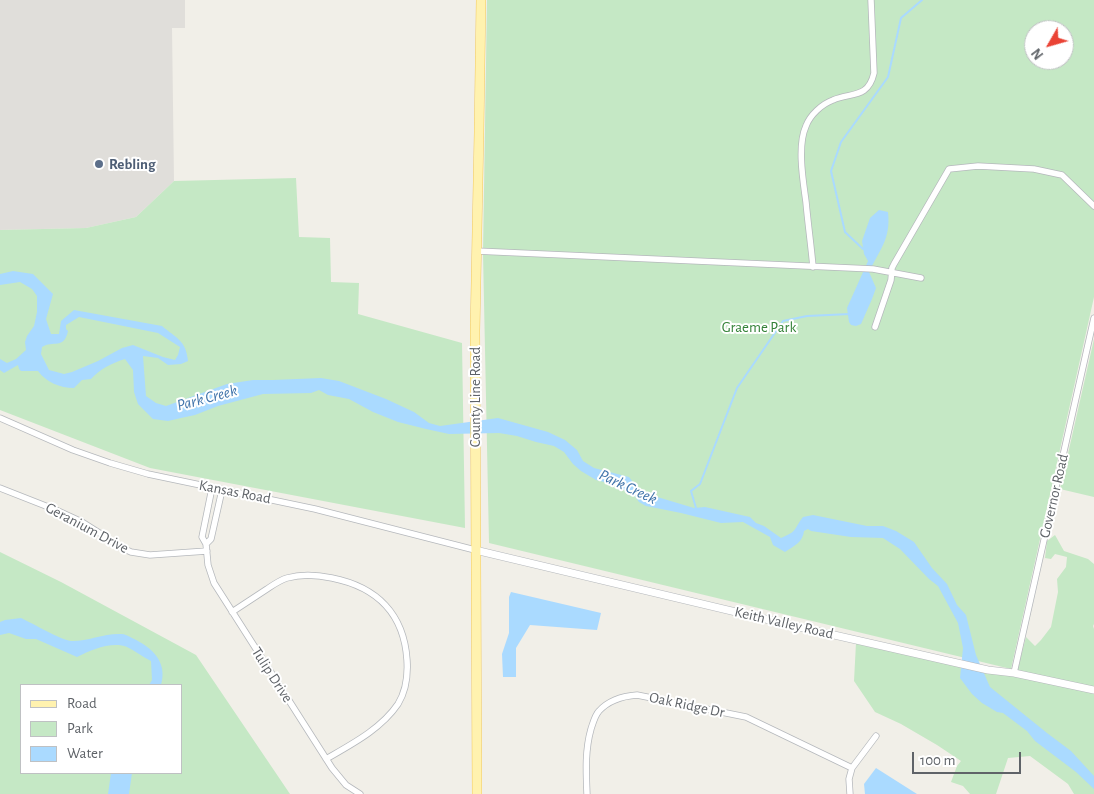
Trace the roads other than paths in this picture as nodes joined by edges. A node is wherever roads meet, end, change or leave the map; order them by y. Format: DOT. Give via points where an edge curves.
graph roads {
  1 [pos="481,0"];
  2 [pos="872,0"];
  3 [pos="1094,206"];
  4 [pos="476,251"];
  5 [pos="813,267"];
  6 [pos="892,273"];
  7 [pos="921,278"];
  8 [pos="1094,318"];
  9 [pos="874,327"];
  10 [pos="0,418"];
  11 [pos="0,488"];
  12 [pos="212,488"];
  13 [pos="222,490"];
  14 [pos="206,544"];
  15 [pos="475,550"];
  16 [pos="206,551"];
  17 [pos="232,612"];
  18 [pos="1014,673"];
  19 [pos="1094,690"];
  20 [pos="876,736"];
  21 [pos="326,759"];
  22 [pos="852,768"];
  23 [pos="360,794"];
  24 [pos="477,794"];
  25 [pos="587,794"];
  26 [pos="850,794"];
  1 -- 4 [label="main road, County Line Road"];
  2 -- 5 [label="street" via="873,79 860,93 832,100 813,114 802,142"];
  3 -- 6 [label="street" via="1062,175 1034,169 978,166 949,169 894,264"];
  4 -- 5 [label="street"];
  4 -- 15 [label="main road, County Line Road"];
  5 -- 6 [label="street" via="873,269"];
  6 -- 7 [label="street"];
  6 -- 9 [label="street"];
  8 -- 18 [label="street, Governor Road"];
  10 -- 12 [label="street, Kansas Road" via="110,463"];
  11 -- 16 [label="street, Geranium Drive" via="76,519 131,552 150,555"];
  12 -- 13 [label="street, Kansas Road"];
  12 -- 14 [label="street, Tulip Drive" via="202,537"];
  13 -- 14 [label="street, Tulip Drive" via="211,539"];
  13 -- 15 [label="street, Kansas Road" via="315,509"];
  14 -- 16 [label="street, Tulip Drive"];
  15 -- 18 [label="street, Keith Valley Road" via="988,670"];
  15 -- 24 [label="main road, County Line Road"];
  16 -- 17 [label="street, Tulip Drive" via="214,583"];
  17 -- 21 [label="street, Tulip Drive"];
  17 -- 21 [label="street" via="285,578 321,576 363,588 386,605 396,618 407,649 407,675 402,695 381,723"];
  18 -- 19 [label="street, Keith Valley Road"];
  20 -- 22 [label="street"];
  21 -- 23 [label="street, Tulip Drive" via="346,784"];
  22 -- 25 [label="street, Oak Ridge Dr" via="746,717 637,694 612,701 598,711 588,739"];
  22 -- 26 [label="street"];
}
